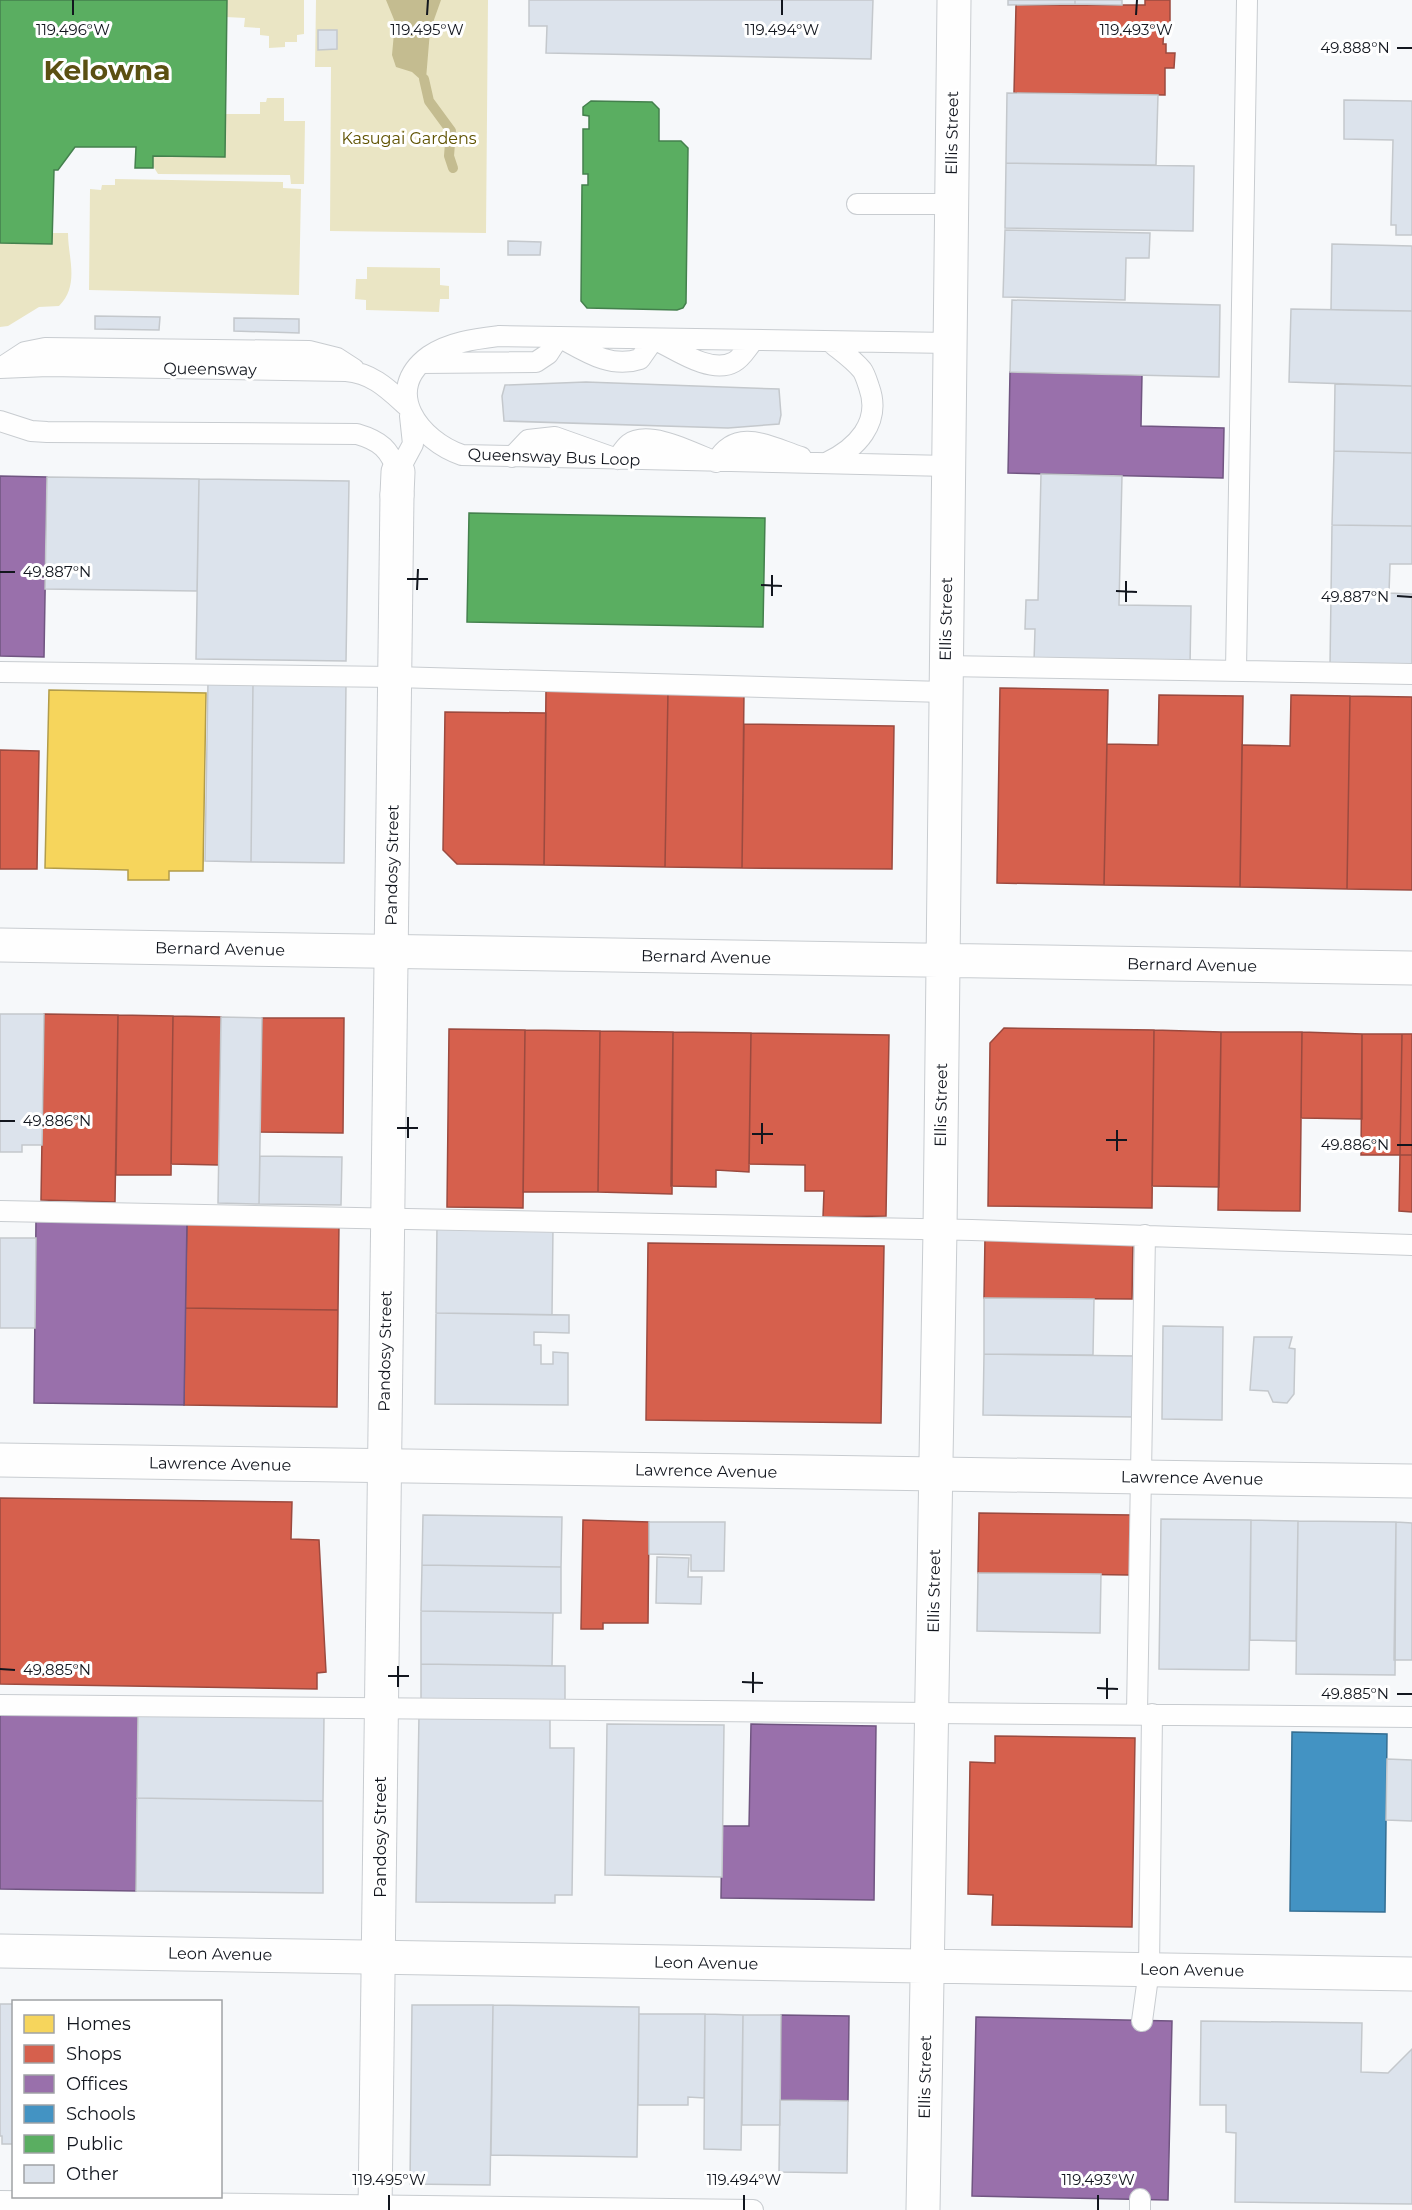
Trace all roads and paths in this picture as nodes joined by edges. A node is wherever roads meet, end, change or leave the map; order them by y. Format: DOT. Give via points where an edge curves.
graph roads {
  1 [pos="954,0"];
  2 [pos="1247,0"];
  3 [pos="856,204"];
  4 [pos="951,204"];
  5 [pos="559,338"];
  6 [pos="830,342"];
  7 [pos="950,343"];
  8 [pos="421,363"];
  9 [pos="0,368"];
  10 [pos="408,407"];
  11 [pos="0,421"];
  12 [pos="462,455"];
  13 [pos="824,464"];
  14 [pos="948,466"];
  15 [pos="397,484"];
  16 [pos="1236,670"];
  17 [pos="0,672"];
  18 [pos="1412,674"];
  19 [pos="394,677"];
  20 [pos="945,679"];
  21 [pos="0,945"];
  22 [pos="391,952"];
  23 [pos="942,961"];
  24 [pos="1412,968"];
  25 [pos="0,1211"];
  26 [pos="387,1218"];
  27 [pos="940,1230"];
  28 [pos="1145,1235"];
  29 [pos="1412,1245"];
  30 [pos="0,1460"];
  31 [pos="384,1466"];
  32 [pos="935,1474"];
  33 [pos="1141,1477"];
  34 [pos="1412,1481"];
  35 [pos="0,1705"];
  36 [pos="380,1707"];
  37 [pos="932,1712"];
  38 [pos="1144,1713"];
  39 [pos="1412,1717"];
  40 [pos="0,1951"];
  41 [pos="379,1957"];
  42 [pos="926,1966"];
  43 [pos="1149,1970"];
  44 [pos="1412,1974"];
  45 [pos="1142,2021"];
  46 [pos="0,2201"];
  47 [pos="374,2209"];
  48 [pos="753,2210"];
  49 [pos="923,2210"];
  1 -- 4 [label="street, Ellis Street"];
  2 -- 16 [label="lane"];
  3 -- 4 [label="lane"];
  4 -- 7 [label="street, Ellis Street"];
  5 -- 6 [label="lane"];
  5 -- 8 [label="lane" via="499,336 471,340 446,347"];
  5 -- 8 [label="lane" via="548,354 536,362"];
  6 -- 7 [label="lane"];
  6 -- 13 [label="lane" via="863,371 873,407 869,426 858,442"];
  7 -- 14 [label="street, Ellis Street"];
  8 -- 10 [label="lane" via="408,387"];
  9 -- 10 [label="lane, Queensway" via="359,372 387,387"];
  10 -- 12 [label="lane, Queensway Bus Loop" via="423,433"];
  10 -- 15 [label="lane" via="413,444"];
  11 -- 15 [label="lane" via="47,432 357,434 375,439 385,448"];
  12 -- 13 [label="lane, Queensway Bus Loop"];
  12 -- 15 [label="lane" via="422,456 409,462"];
  13 -- 14 [label="lane, Queensway Bus Loop"];
  14 -- 20 [label="street, Ellis Street"];
  15 -- 19 [label="street, Pandosy Street"];
  16 -- 18 [label="lane"];
  16 -- 20 [label="lane"];
  17 -- 19 [label="lane"];
  19 -- 20 [label="lane"];
  19 -- 22 [label="street, Pandosy Street"];
  20 -- 23 [label="street, Ellis Street"];
  21 -- 22 [label="street, Bernard Avenue"];
  22 -- 23 [label="street, Bernard Avenue"];
  22 -- 26 [label="street, Pandosy Street"];
  23 -- 24 [label="street, Bernard Avenue"];
  23 -- 27 [label="street, Ellis Street"];
  25 -- 26 [label="lane"];
  26 -- 27 [label="lane"];
  26 -- 31 [label="street, Pandosy Street"];
  27 -- 28 [label="lane"];
  27 -- 32 [label="street, Ellis Street"];
  28 -- 29 [label="lane"];
  28 -- 33 [label="lane"];
  30 -- 31 [label="street, Lawrence Avenue"];
  31 -- 32 [label="street, Lawrence Avenue"];
  31 -- 36 [label="street, Pandosy Street"];
  32 -- 33 [label="street, Lawrence Avenue"];
  32 -- 37 [label="street, Ellis Street"];
  33 -- 34 [label="street, Lawrence Avenue"];
  33 -- 38 [label="lane"];
  35 -- 36 [label="lane"];
  36 -- 37 [label="lane"];
  36 -- 41 [label="street, Pandosy Street"];
  37 -- 38 [label="lane"];
  37 -- 42 [label="street, Ellis Street"];
  38 -- 39 [label="lane"];
  38 -- 43 [label="lane"];
  40 -- 41 [label="street, Leon Avenue"];
  41 -- 42 [label="street, Leon Avenue"];
  41 -- 47 [label="street, Pandosy Street"];
  42 -- 43 [label="street, Leon Avenue"];
  42 -- 49 [label="street, Ellis Street"];
  43 -- 44 [label="street, Leon Avenue"];
  43 -- 45 [label="lane"];
  46 -- 47 [label="lane"];
  47 -- 48 [label="lane"];
}
